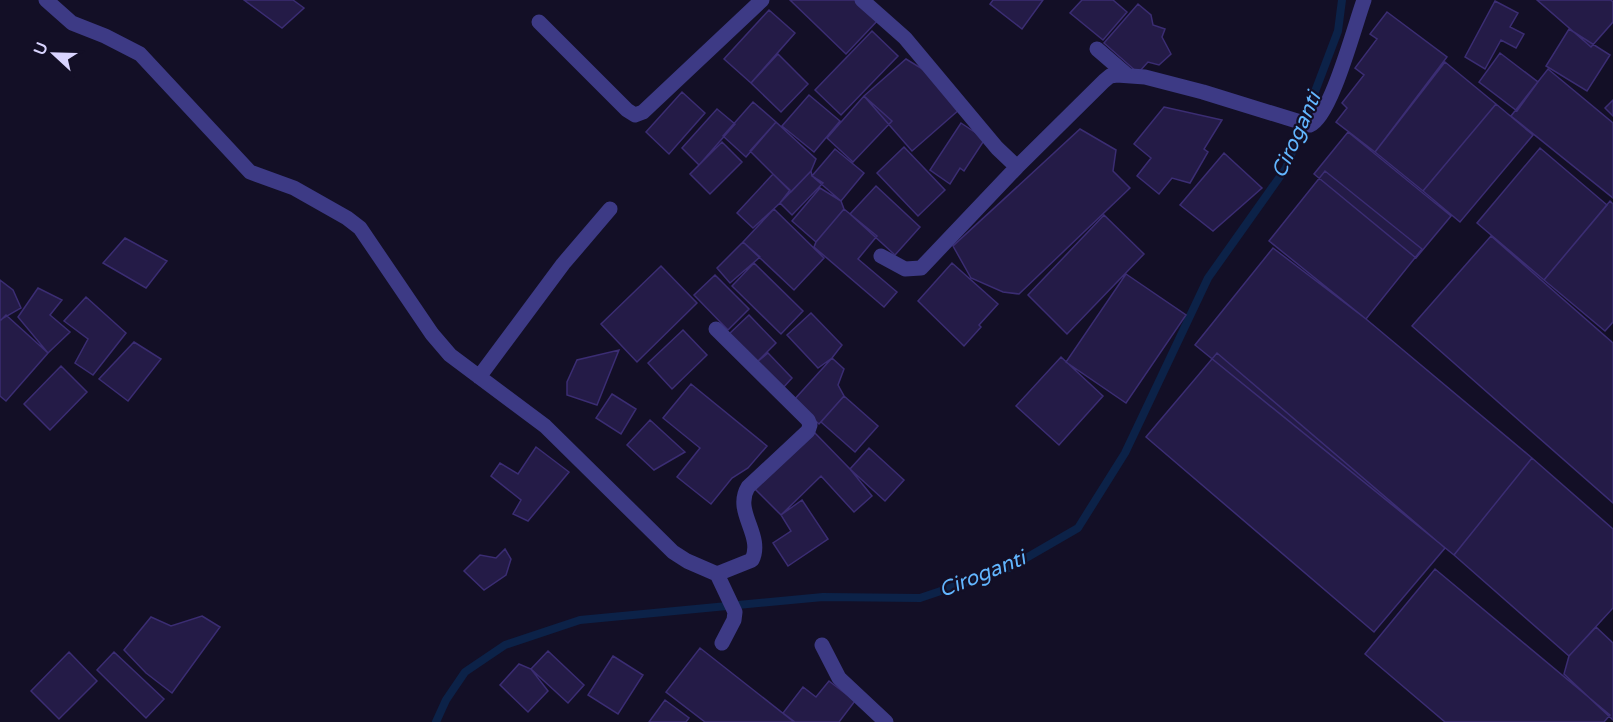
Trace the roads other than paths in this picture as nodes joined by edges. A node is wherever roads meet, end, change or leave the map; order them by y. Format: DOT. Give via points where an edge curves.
graph roads {
  1 [pos="46,0"];
  2 [pos="762,0"];
  3 [pos="862,0"];
  4 [pos="1365,0"];
  5 [pos="539,22"];
  6 [pos="1096,49"];
  7 [pos="1126,75"];
  8 [pos="1017,167"];
  9 [pos="610,210"];
  10 [pos="881,256"];
  11 [pos="717,329"];
  12 [pos="479,377"];
  13 [pos="717,574"];
  14 [pos="722,643"];
  15 [pos="822,645"];
  16 [pos="886,722"];
  1 -- 12 [label="street" via="72,23 140,54 250,172 294,188 360,228 432,334 450,355"];
  2 -- 5 [label="street" via="643,112 635,115"];
  3 -- 8 [label="street" via="905,38"];
  4 -- 7 [label="street" via="1329,102 1321,117 1310,125 1203,92"];
  6 -- 7 [label="street"];
  7 -- 8 [label="street" via="1110,76 1104,81"];
  8 -- 10 [label="street" via="921,268 905,268"];
  9 -- 12 [label="street"];
  11 -- 13 [label="street" via="810,425 743,495 755,548 752,560"];
  12 -- 13 [label="street" via="545,426 673,552"];
  13 -- 14 [label="street" via="735,612"];
  15 -- 16 [label="street" via="838,678"];
}
